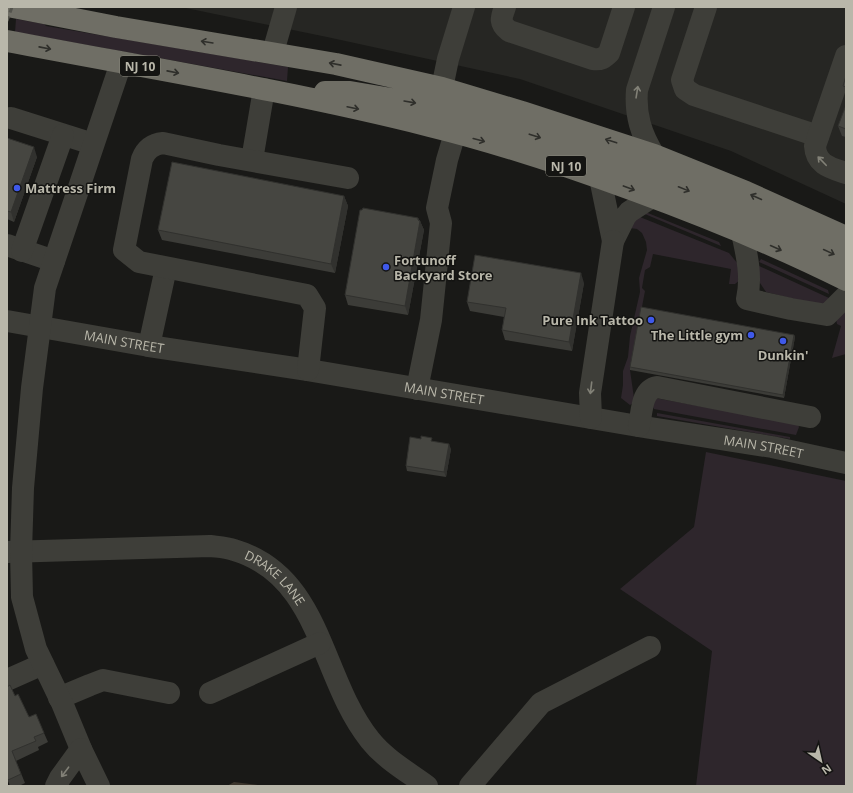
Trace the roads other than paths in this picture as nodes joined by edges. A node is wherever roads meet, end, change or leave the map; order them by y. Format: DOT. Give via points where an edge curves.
graph roads {
  1 [pos="13,7"];
  2 [pos="286,7"];
  3 [pos="464,7"];
  4 [pos="505,7"];
  5 [pos="624,7"];
  6 [pos="664,7"];
  7 [pos="706,7"];
  8 [pos="7,41"];
  9 [pos="273,52"];
  10 [pos="846,56"];
  11 [pos="121,62"];
  12 [pos="442,88"];
  13 [pos="269,90"];
  14 [pos="11,118"];
  15 [pos="456,133"];
  16 [pos="63,135"];
  17 [pos="818,136"];
  18 [pos="93,144"];
  19 [pos="654,155"];
  20 [pos="252,160"];
  21 [pos="846,173"];
  22 [pos="348,178"];
  23 [pos="600,178"];
  24 [pos="652,197"];
  25 [pos="742,233"];
  26 [pos="846,237"];
  27 [pos="613,241"];
  28 [pos="14,248"];
  29 [pos="846,259"];
  30 [pos="54,261"];
  31 [pos="166,268"];
  32 [pos="846,280"];
  33 [pos="846,296"];
  34 [pos="7,321"];
  35 [pos="40,327"];
  36 [pos="149,346"];
  37 [pos="308,370"];
  38 [pos="417,389"];
  39 [pos="810,417"];
  40 [pos="591,418"];
  41 [pos="639,426"];
  42 [pos="846,463"];
  43 [pos="14,552"];
  44 [pos="320,643"];
  45 [pos="650,647"];
  46 [pos="43,664"];
  47 [pos="7,680"];
  48 [pos="169,693"];
  49 [pos="210,694"];
  50 [pos="59,698"];
  51 [pos="81,749"];
  52 [pos="425,785"];
  53 [pos="56,786"];
  54 [pos="99,786"];
  55 [pos="470,786"];
  9 -- 1 [label="highway, one-way" via="116,27"];
  2 -- 9 [label="street"];
  3 -- 12 [label="street"];
  4 -- 5 [label="street" via="502,22 509,31 598,60 609,53"];
  19 -- 6 [label="street, one-way" via="640,129 636,102 637,90"];
  7 -- 17 [label="street" via="682,80 687,91"];
  8 -- 11 [label="highway, NJ 10, one-way"];
  12 -- 9 [label="highway, one-way"];
  10 -- 17 [label="street"];
  11 -- 13 [label="highway, NJ 10, one-way"];
  11 -- 18 [label="street"];
  19 -- 12 [label="highway, one-way"];
  13 -- 15 [label="highway, NJ 10, one-way"];
  13 -- 20 [label="street"];
  13 -- 29 [label="highway, one-way" via="350,92 415,102 525,133 633,169 751,216"];
  14 -- 16 [label="street"];
  15 -- 23 [label="highway, NJ 10, one-way"];
  15 -- 38 [label="street" via="447,160 437,208 441,223 431,320"];
  16 -- 18 [label="street"];
  16 -- 28 [label="street"];
  21 -- 17 [label="street, one-way" via="821,163 815,153"];
  18 -- 30 [label="street"];
  26 -- 19 [label="highway, one-way" via="746,192"];
  20 -- 22 [label="street"];
  20 -- 31 [label="street" via="163,143 157,143 147,150 142,159 124,250 139,262"];
  23 -- 24 [label="highway, NJ 10, one-way"];
  23 -- 27 [label="street"];
  24 -- 25 [label="highway, NJ 10"];
  24 -- 27 [label="street" via="629,212"];
  25 -- 32 [label="highway, NJ 10, one-way"];
  25 -- 33 [label="street" via="750,279 747,299 827,315"];
  27 -- 40 [label="street, one-way" via="590,393"];
  28 -- 30 [label="street"];
  30 -- 35 [label="street" via="45,288"];
  31 -- 36 [label="street"];
  31 -- 37 [label="street" via="307,295 315,308"];
  34 -- 35 [label="street, MAIN STREET"];
  35 -- 36 [label="street, MAIN STREET"];
  35 -- 43 [label="street"];
  36 -- 37 [label="street, MAIN STREET"];
  37 -- 38 [label="street, MAIN STREET"];
  38 -- 40 [label="street, MAIN STREET"];
  39 -- 41 [label="street" via="657,387 646,394"];
  40 -- 41 [label="street, MAIN STREET"];
  41 -- 42 [label="street, MAIN STREET" via="772,447"];
  43 -- 44 [label="street, DRAKE LANE" via="210,546 233,549 267,566 294,591 305,607"];
  43 -- 46 [label="street" via="22,597 36,649"];
  44 -- 49 [label="street"];
  44 -- 52 [label="street, DRAKE LANE" via="346,700 370,740 381,752"];
  45 -- 55 [label="street" via="541,703"];
  46 -- 47 [label="street"];
  46 -- 50 [label="street"];
  48 -- 50 [label="street" via="103,680"];
  50 -- 51 [label="street"];
  51 -- 53 [label="street, one-way"];
  51 -- 54 [label="street"];
}
